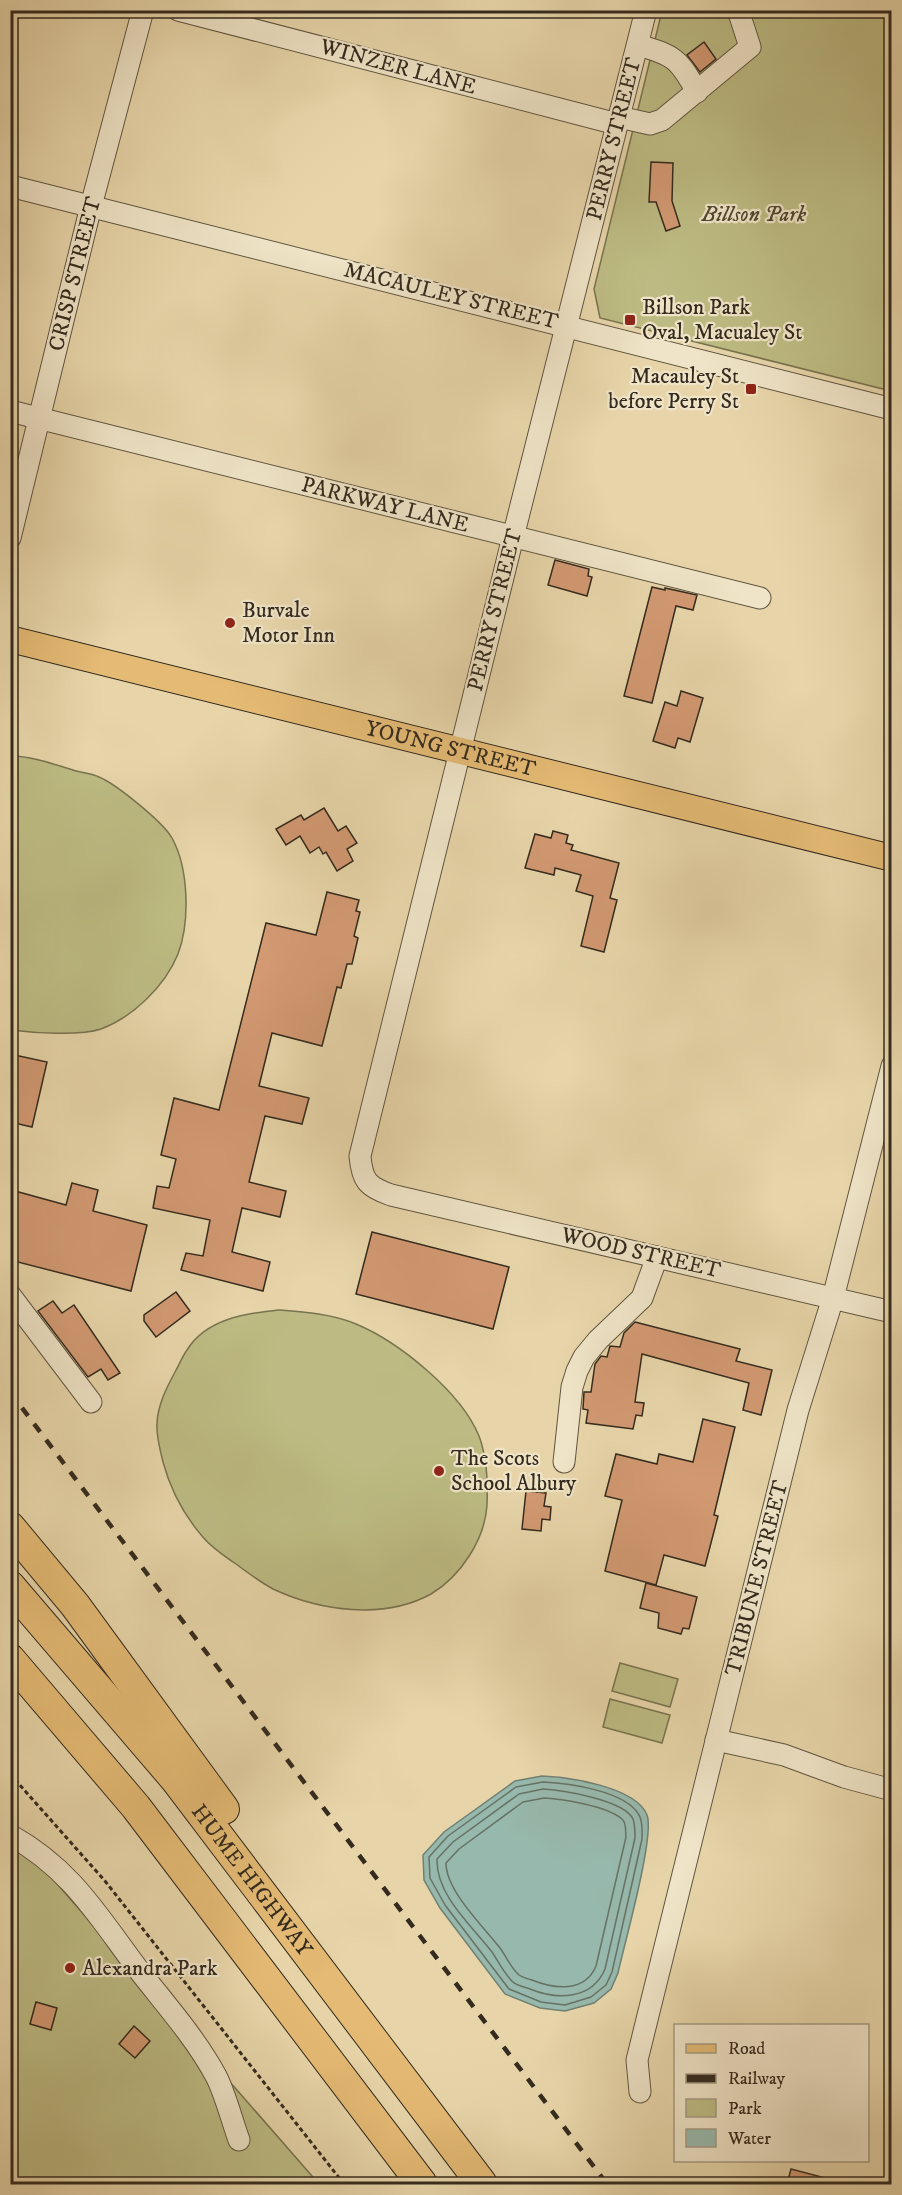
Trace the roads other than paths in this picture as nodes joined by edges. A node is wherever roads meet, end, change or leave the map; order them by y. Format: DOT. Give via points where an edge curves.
graph roads {
  1 [pos="143,10"];
  2 [pos="178,10"];
  3 [pos="646,10"];
  4 [pos="738,10"];
  5 [pos="638,45"];
  6 [pos="698,92"];
  7 [pos="618,120"];
  8 [pos="10,186"];
  9 [pos="91,206"];
  10 [pos="566,325"];
  11 [pos="891,409"];
  12 [pos="10,411"];
  13 [pos="40,418"];
  14 [pos="513,537"];
  15 [pos="10,538"];
  16 [pos="760,598"];
  17 [pos="10,639"];
  18 [pos="461,752"];
  19 [pos="891,858"];
  20 [pos="891,1066"];
  21 [pos="391,1195"];
  22 [pos="657,1257"];
  23 [pos="10,1295"];
  24 [pos="834,1298"];
  25 [pos="891,1312"];
  26 [pos="91,1402"];
  27 [pos="564,1462"];
  28 [pos="10,1527"];
  29 [pos="10,1586"];
  30 [pos="10,1659"];
  31 [pos="10,1668"];
  32 [pos="47,1702"];
  33 [pos="716,1740"];
  34 [pos="891,1790"];
  35 [pos="10,1835"];
  36 [pos="398,2074"];
  37 [pos="640,2092"];
  38 [pos="239,2140"];
  39 [pos="422,2184"];
  40 [pos="482,2184"];
  1 -- 9 [label="street, CRISP STREET"];
  2 -- 7 [label="street, WINZER LANE"];
  3 -- 5 [label="street, PERRY STREET"];
  4 -- 6 [label="street, WINZER LANE" via="750,47"];
  5 -- 6 [label="street" via="675,59"];
  5 -- 7 [label="street, PERRY STREET"];
  6 -- 7 [label="street, WINZER LANE" via="662,120 650,124"];
  7 -- 10 [label="street, PERRY STREET"];
  8 -- 9 [label="street, MACAULEY STREET"];
  9 -- 10 [label="street, MACAULEY STREET"];
  9 -- 13 [label="street, CRISP STREET"];
  10 -- 11 [label="street, MACAULEY STREET"];
  10 -- 14 [label="street, PERRY STREET"];
  12 -- 13 [label="street, PARKWAY LANE"];
  13 -- 14 [label="street, PARKWAY LANE"];
  13 -- 15 [label="street, CRISP STREET"];
  14 -- 16 [label="street, PARKWAY LANE"];
  14 -- 18 [label="street, PERRY STREET"];
  17 -- 18 [label="main road, YOUNG STREET"];
  18 -- 19 [label="main road, YOUNG STREET"];
  18 -- 21 [label="street, PERRY STREET" via="360,1156 361,1169 369,1184"];
  20 -- 24 [label="street, TRIBUNE STREET"];
  21 -- 22 [label="street, WOOD STREET"];
  22 -- 24 [label="street, WOOD STREET"];
  22 -- 27 [label="street" via="642,1299 598,1340 577,1371"];
  23 -- 26 [label="street"];
  24 -- 25 [label="street, WOOD STREET"];
  24 -- 33 [label="street, TRIBUNE STREET" via="798,1410"];
  28 -- 36 [label="highway" via="75,1605 238,1829"];
  29 -- 36 [label="highway, HUME HIGHWAY" via="176,1780"];
  30 -- 32 [label="highway"];
  31 -- 32 [label="highway"];
  32 -- 39 [label="highway" via="136,1807"];
  33 -- 34 [label="street" via="784,1755"];
  33 -- 37 [label="street, TRIBUNE STREET" via="637,2060"];
  35 -- 38 [label="street" via="48,1859 95,1909 217,2078"];
  36 -- 40 [label="highway, HUME HIGHWAY"];
}
